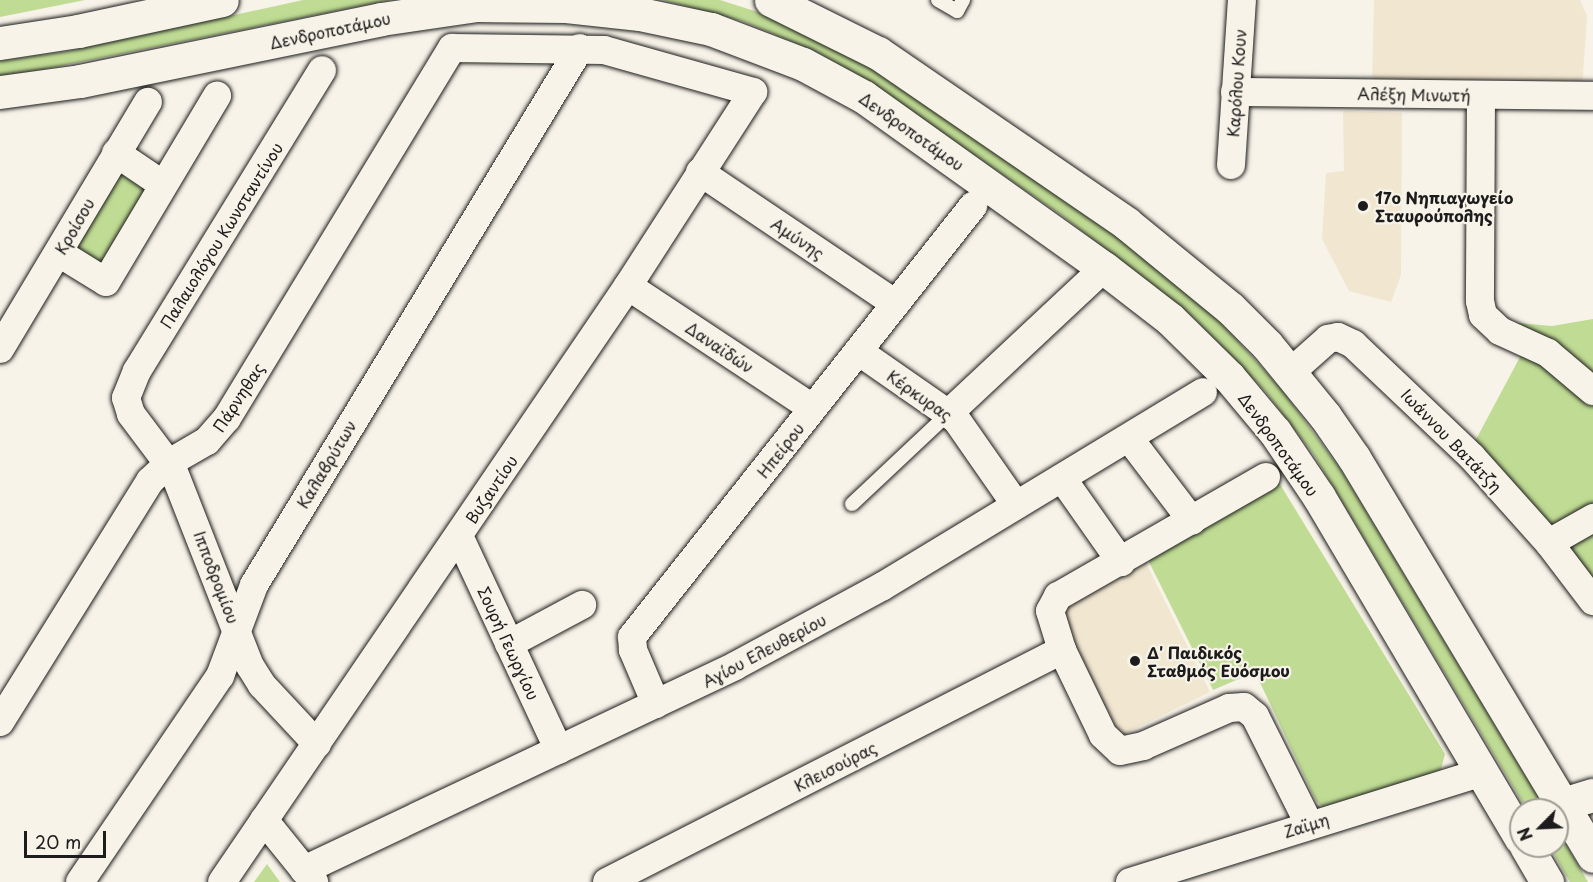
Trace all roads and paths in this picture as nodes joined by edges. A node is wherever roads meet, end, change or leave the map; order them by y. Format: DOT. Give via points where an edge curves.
graph roads {
  1 [pos="222,0"];
  2 [pos="771,0"];
  3 [pos="938,0"];
  4 [pos="963,0"];
  5 [pos="1242,0"];
  6 [pos="0,43"];
  7 [pos="580,48"];
  8 [pos="322,70"];
  9 [pos="0,92"];
  10 [pos="1235,92"];
  11 [pos="1481,95"];
  12 [pos="217,96"];
  13 [pos="1593,96"];
  14 [pos="148,102"];
  15 [pos="116,153"];
  16 [pos="1231,165"];
  17 [pos="700,172"];
  18 [pos="162,184"];
  19 [pos="973,206"];
  20 [pos="59,253"];
  21 [pos="1104,268"];
  22 [pos="628,286"];
  23 [pos="896,304"];
  24 [pos="0,349"];
  25 [pos="858,351"];
  26 [pos="1291,372"];
  27 [pos="1593,391"];
  28 [pos="1203,392"];
  29 [pos="127,403"];
  30 [pos="812,408"];
  31 [pos="949,413"];
  32 [pos="1129,438"];
  33 [pos="169,463"];
  34 [pos="1266,477"];
  35 [pos="1062,478"];
  36 [pos="852,504"];
  37 [pos="1016,505"];
  38 [pos="1593,518"];
  39 [pos="1192,521"];
  40 [pos="459,536"];
  41 [pos="1549,543"];
  42 [pos="1121,562"];
  43 [pos="1593,601"];
  44 [pos="582,605"];
  45 [pos="238,632"];
  46 [pos="509,644"];
  47 [pos="1062,650"];
  48 [pos="656,704"];
  49 [pos="0,722"];
  50 [pos="317,744"];
  51 [pos="559,750"];
  52 [pos="1483,772"];
  53 [pos="1578,800"];
  54 [pos="1509,817"];
  55 [pos="264,820"];
  56 [pos="1309,824"];
  57 [pos="1593,856"];
  58 [pos="1533,858"];
  59 [pos="309,876"];
  60 [pos="80,882"];
  61 [pos="222,882"];
  62 [pos="608,882"];
  63 [pos="1130,882"];
  64 [pos="1547,882"];
  1 -- 6 [label="main road" via="68,33"];
  2 -- 26 [label="main road" via="878,53 1126,223 1230,308"];
  3 -- 4 [label="lane" via="957,11"];
  5 -- 10 [label="street, Καρόλου Κουν"];
  7 -- 17 [label="street, Βυζαντίου" via="644,58 753,92"];
  7 -- 33 [label="street, Πάρνηθας" via="452,48 227,418 207,441"];
  7 -- 45 [label="street, Καλαβρύτων" via="275,548 248,598"];
  8 -- 29 [label="street, Παλαιολόγου Κωνσταντίνου" via="137,371 127,392"];
  9 -- 21 [label="main road, Δενδροποτάμου" via="62,84 341,26 448,8 528,5 640,14 735,36 844,84"];
  10 -- 11 [label="street, Αλέξη Μινωτή"];
  10 -- 16 [label="street, Καρόλου Κουν"];
  11 -- 13 [label="street, Αλέξη Μινωτή"];
  11 -- 27 [label="street" via="1483,315 1500,330 1548,353"];
  12 -- 18 [label="street"];
  14 -- 15 [label="street, Κροίσου"];
  15 -- 18 [label="street"];
  15 -- 20 [label="street, Κροίσου"];
  17 -- 22 [label="street, Βυζαντίου"];
  17 -- 23 [label="street, Αμύνης"];
  18 -- 20 [label="street" via="106,282"];
  19 -- 23 [label="street, Ηπείρου"];
  20 -- 24 [label="street, Κροίσου"];
  21 -- 31 [label="street"];
  21 -- 52 [label="main road, Δενδροποτάμου" via="1201,348 1275,432"];
  22 -- 30 [label="street, Δαναϊδών"];
  22 -- 40 [label="street, Βυζαντίου"];
  23 -- 25 [label="street, Ηπείρου"];
  25 -- 30 [label="street, Ηπείρου"];
  25 -- 31 [label="street, Κέρκυρας"];
  26 -- 41 [label="street, Ιωάννου Βατάτζη" via="1328,339 1348,341 1457,442"];
  26 -- 53 [label="main road" via="1325,416"];
  28 -- 32 [label="street, Αγίου Ελευθερίου"];
  29 -- 33 [label="street, Ιπποδρομίου" via="134,419"];
  30 -- 48 [label="street, Ηπείρου" via="632,637 633,650"];
  31 -- 36 [label="lane"];
  31 -- 37 [label="street, Κέρκυρας" via="996,471"];
  32 -- 35 [label="street, Αγίου Ελευθερίου"];
  32 -- 39 [label="street"];
  33 -- 45 [label="street, Ιπποδρομίου"];
  33 -- 49 [label="street, Πάρνηθας" via="129,513"];
  34 -- 39 [label="street"];
  35 -- 37 [label="street, Αγίου Ελευθερίου"];
  35 -- 42 [label="street"];
  37 -- 48 [label="street, Αγίου Ελευθερίου" via="883,586"];
  38 -- 41 [label="street"];
  39 -- 42 [label="street"];
  40 -- 46 [label="street, Σουρή Γεωργίου"];
  40 -- 50 [label="street, Βυζαντίου"];
  41 -- 43 [label="street, Ιωάννου Βατάτζη"];
  42 -- 47 [label="street" via="1058,596 1050,611"];
  44 -- 46 [label="street"];
  45 -- 50 [label="street, Ιπποδρομίου" via="258,680"];
  45 -- 60 [label="street, Καλαβρύτων" via="220,676"];
  46 -- 51 [label="street, Σουρή Γεωργίου"];
  47 -- 56 [label="street" via="1103,735 1120,751 1143,746 1229,708 1244,707 1256,716"];
  47 -- 62 [label="street, Κλεισούρας"];
  48 -- 51 [label="street, Αγίου Ελευθερίου"];
  50 -- 55 [label="street, Βυζαντίου"];
  51 -- 59 [label="street, Αγίου Ελευθερίου"];
  52 -- 54 [label="main road, Δενδροποτάμου"];
  52 -- 56 [label="street, Ζαϊμη"];
  53 -- 57 [label="main road"];
  55 -- 59 [label="street"];
  55 -- 61 [label="street, Βυζαντίου"];
  56 -- 63 [label="street, Ζαϊμη"];
  58 -- 64 [label="main road"];
}
